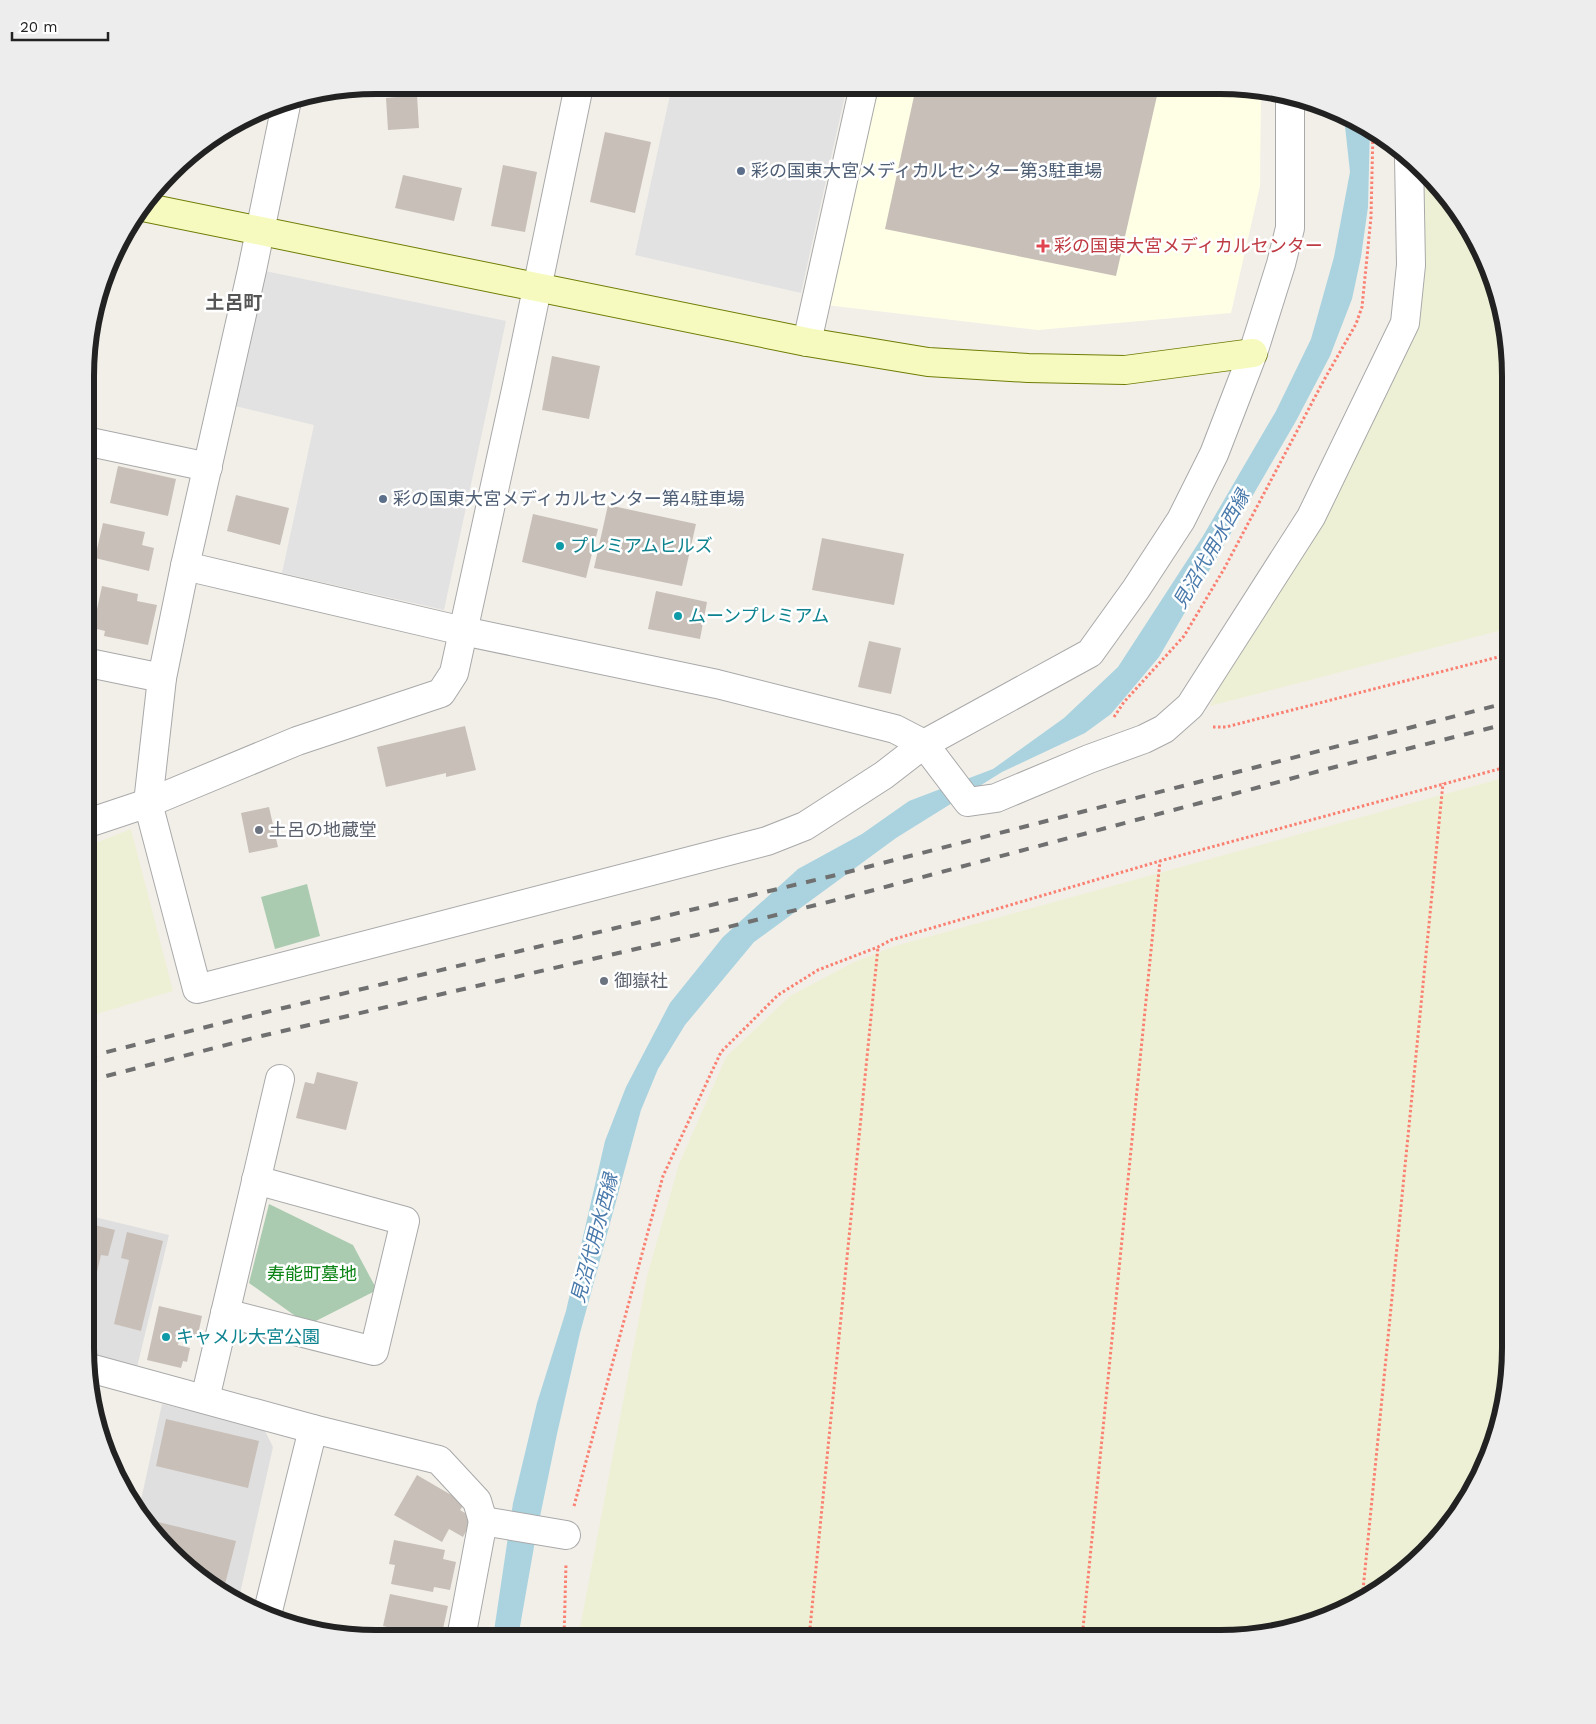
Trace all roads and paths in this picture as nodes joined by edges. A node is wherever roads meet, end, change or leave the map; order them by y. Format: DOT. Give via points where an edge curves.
graph roads {
  1 [pos="577,94"];
  2 [pos="862,94"];
  3 [pos="1290,102"];
  4 [pos="285,109"];
  5 [pos="1373,138"];
  6 [pos="1410,167"];
  7 [pos="149,208"];
  8 [pos="260,231"];
  9 [pos="538,288"];
  10 [pos="807,342"];
  11 [pos="1252,353"];
  12 [pos="94,443"];
  13 [pos="208,467"];
  14 [pos="185,566"];
  15 [pos="463,631"];
  16 [pos="1502,656"];
  17 [pos="94,664"];
  18 [pos="162,678"];
  19 [pos="1114,718"];
  20 [pos="1164,729"];
  21 [pos="929,751"];
  22 [pos="1502,768"];
  23 [pos="1443,783"];
  24 [pos="148,803"];
  25 [pos="94,821"];
  26 [pos="1160,861"];
  27 [pos="878,947"];
  28 [pos="280,1079"];
  29 [pos="256,1180"];
  30 [pos="225,1314"];
  31 [pos="94,1369"];
  32 [pos="205,1399"];
  33 [pos="313,1429"];
  34 [pos="489,1522"];
  35 [pos="555,1533"];
  36 [pos="1363,1592"];
  37 [pos="268,1609"];
  38 [pos="463,1630"];
  39 [pos="563,1630"];
  40 [pos="810,1630"];
  41 [pos="1083,1630"];
  1 -- 9 [label="street"];
  2 -- 10 [label="street"];
  3 -- 11 [label="street" via="1290,228"];
  4 -- 8 [label="street"];
  5 -- 19 [label="path" via="1372,217 1362,307 1356,324 1224,569 1184,636 1124,702"];
  6 -- 20 [label="street" via="1410,265 1405,323 1311,517 1190,706"];
  7 -- 8 [label="street"];
  8 -- 9 [label="street"];
  8 -- 13 [label="street"];
  9 -- 10 [label="street"];
  9 -- 15 [label="street"];
  10 -- 11 [label="street" via="928,362 1048,369 1125,370"];
  11 -- 21 [label="street" via="1214,454 1181,520 1090,652 995,706"];
  12 -- 13 [label="street"];
  13 -- 14 [label="street"];
  14 -- 15 [label="street"];
  14 -- 18 [label="street"];
  15 -- 21 [label="street" via="717,684 895,729"];
  15 -- 24 [label="street" via="454,673 441,693 297,741"];
  16 -- 20 [label="path" via="1226,727"];
  17 -- 18 [label="street"];
  18 -- 24 [label="street"];
  20 -- 21 [label="street" via="996,798 968,802"];
  21 -- 24 [label="street" via="884,775 805,826 767,842 197,989"];
  22 -- 23 [label="path"];
  23 -- 26 [label="path"];
  23 -- 36 [label="path"];
  24 -- 25 [label="street"];
  26 -- 27 [label="path" via="891,940"];
  26 -- 41 [label="path"];
  27 -- 35 [label="path" via="818,970 778,995 721,1052 663,1176"];
  27 -- 40 [label="path"];
  28 -- 29 [label="street"];
  29 -- 30 [label="street"];
  29 -- 30 [label="street" via="405,1221 374,1351"];
  30 -- 32 [label="street"];
  31 -- 32 [label="street"];
  32 -- 33 [label="street"];
  33 -- 34 [label="street" via="439,1460 477,1501"];
  33 -- 37 [label="street"];
  34 -- 35 [label="street"];
  34 -- 38 [label="street"];
  35 -- 39 [label="path"];
}
